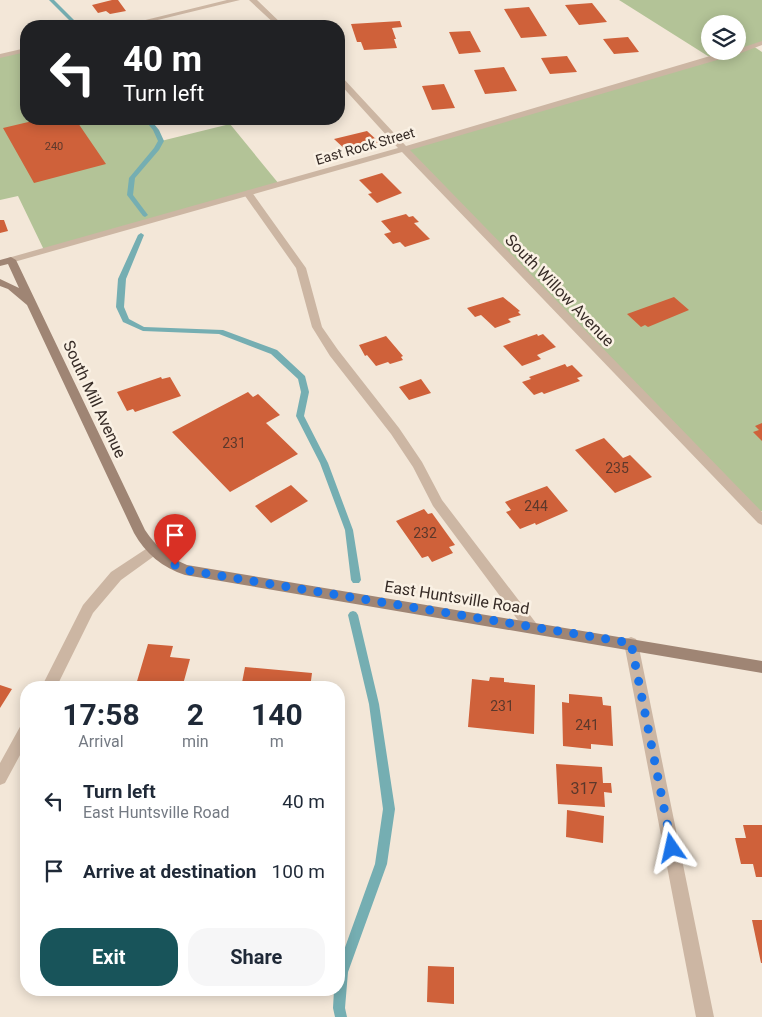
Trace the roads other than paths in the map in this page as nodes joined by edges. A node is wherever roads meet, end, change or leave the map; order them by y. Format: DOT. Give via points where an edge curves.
graph roads {
  1 [pos="236,0"];
  2 [pos="253,0"];
  3 [pos="151,20"];
  4 [pos="275,20"];
  5 [pos="762,44"];
  6 [pos="746,48"];
  7 [pos="20,51"];
  8 [pos="0,56"];
  9 [pos="706,60"];
  10 [pos="345,85"];
  11 [pos="404,149"];
  12 [pos="248,193"];
  13 [pos="6,261"];
  14 [pos="0,282"];
  15 [pos="33,306"];
  16 [pos="760,514"];
  17 [pos="152,550"];
  18 [pos="531,627"];
  19 [pos="631,643"];
  20 [pos="762,667"];
  21 [pos="52,681"];
  22 [pos="20,741"];
  23 [pos="0,778"];
  24 [pos="705,1017"];
  1 -- 3 [label="street"];
  2 -- 4 [label="street"];
  5 -- 6 [label="street, East Rock Street"];
  7 -- 8 [label="street"];
  9 -- 11 [label="street, East Rock Street"];
  10 -- 11 [label="street, South Willow Avenue"];
  11 -- 12 [label="street, East Rock Street"];
  11 -- 16 [label="street, South Willow Avenue"];
  12 -- 13 [label="street, East Rock Street"];
  12 -- 18 [label="street" via="301,268 317,327 395,431 418,465 437,503"];
  13 -- 15 [label="street, South Mill Avenue"];
  14 -- 15 [label="street" via="12,287"];
  15 -- 17 [label="street, South Mill Avenue" via="140,533"];
  17 -- 18 [label="street, East Huntsville Road" via="185,570"];
  17 -- 21 [label="street" via="116,576 88,609"];
  18 -- 19 [label="street, East Huntsville Road"];
  19 -- 20 [label="street, East Huntsville Road"];
  19 -- 24 [label="street"];
  22 -- 23 [label="street"];
}
